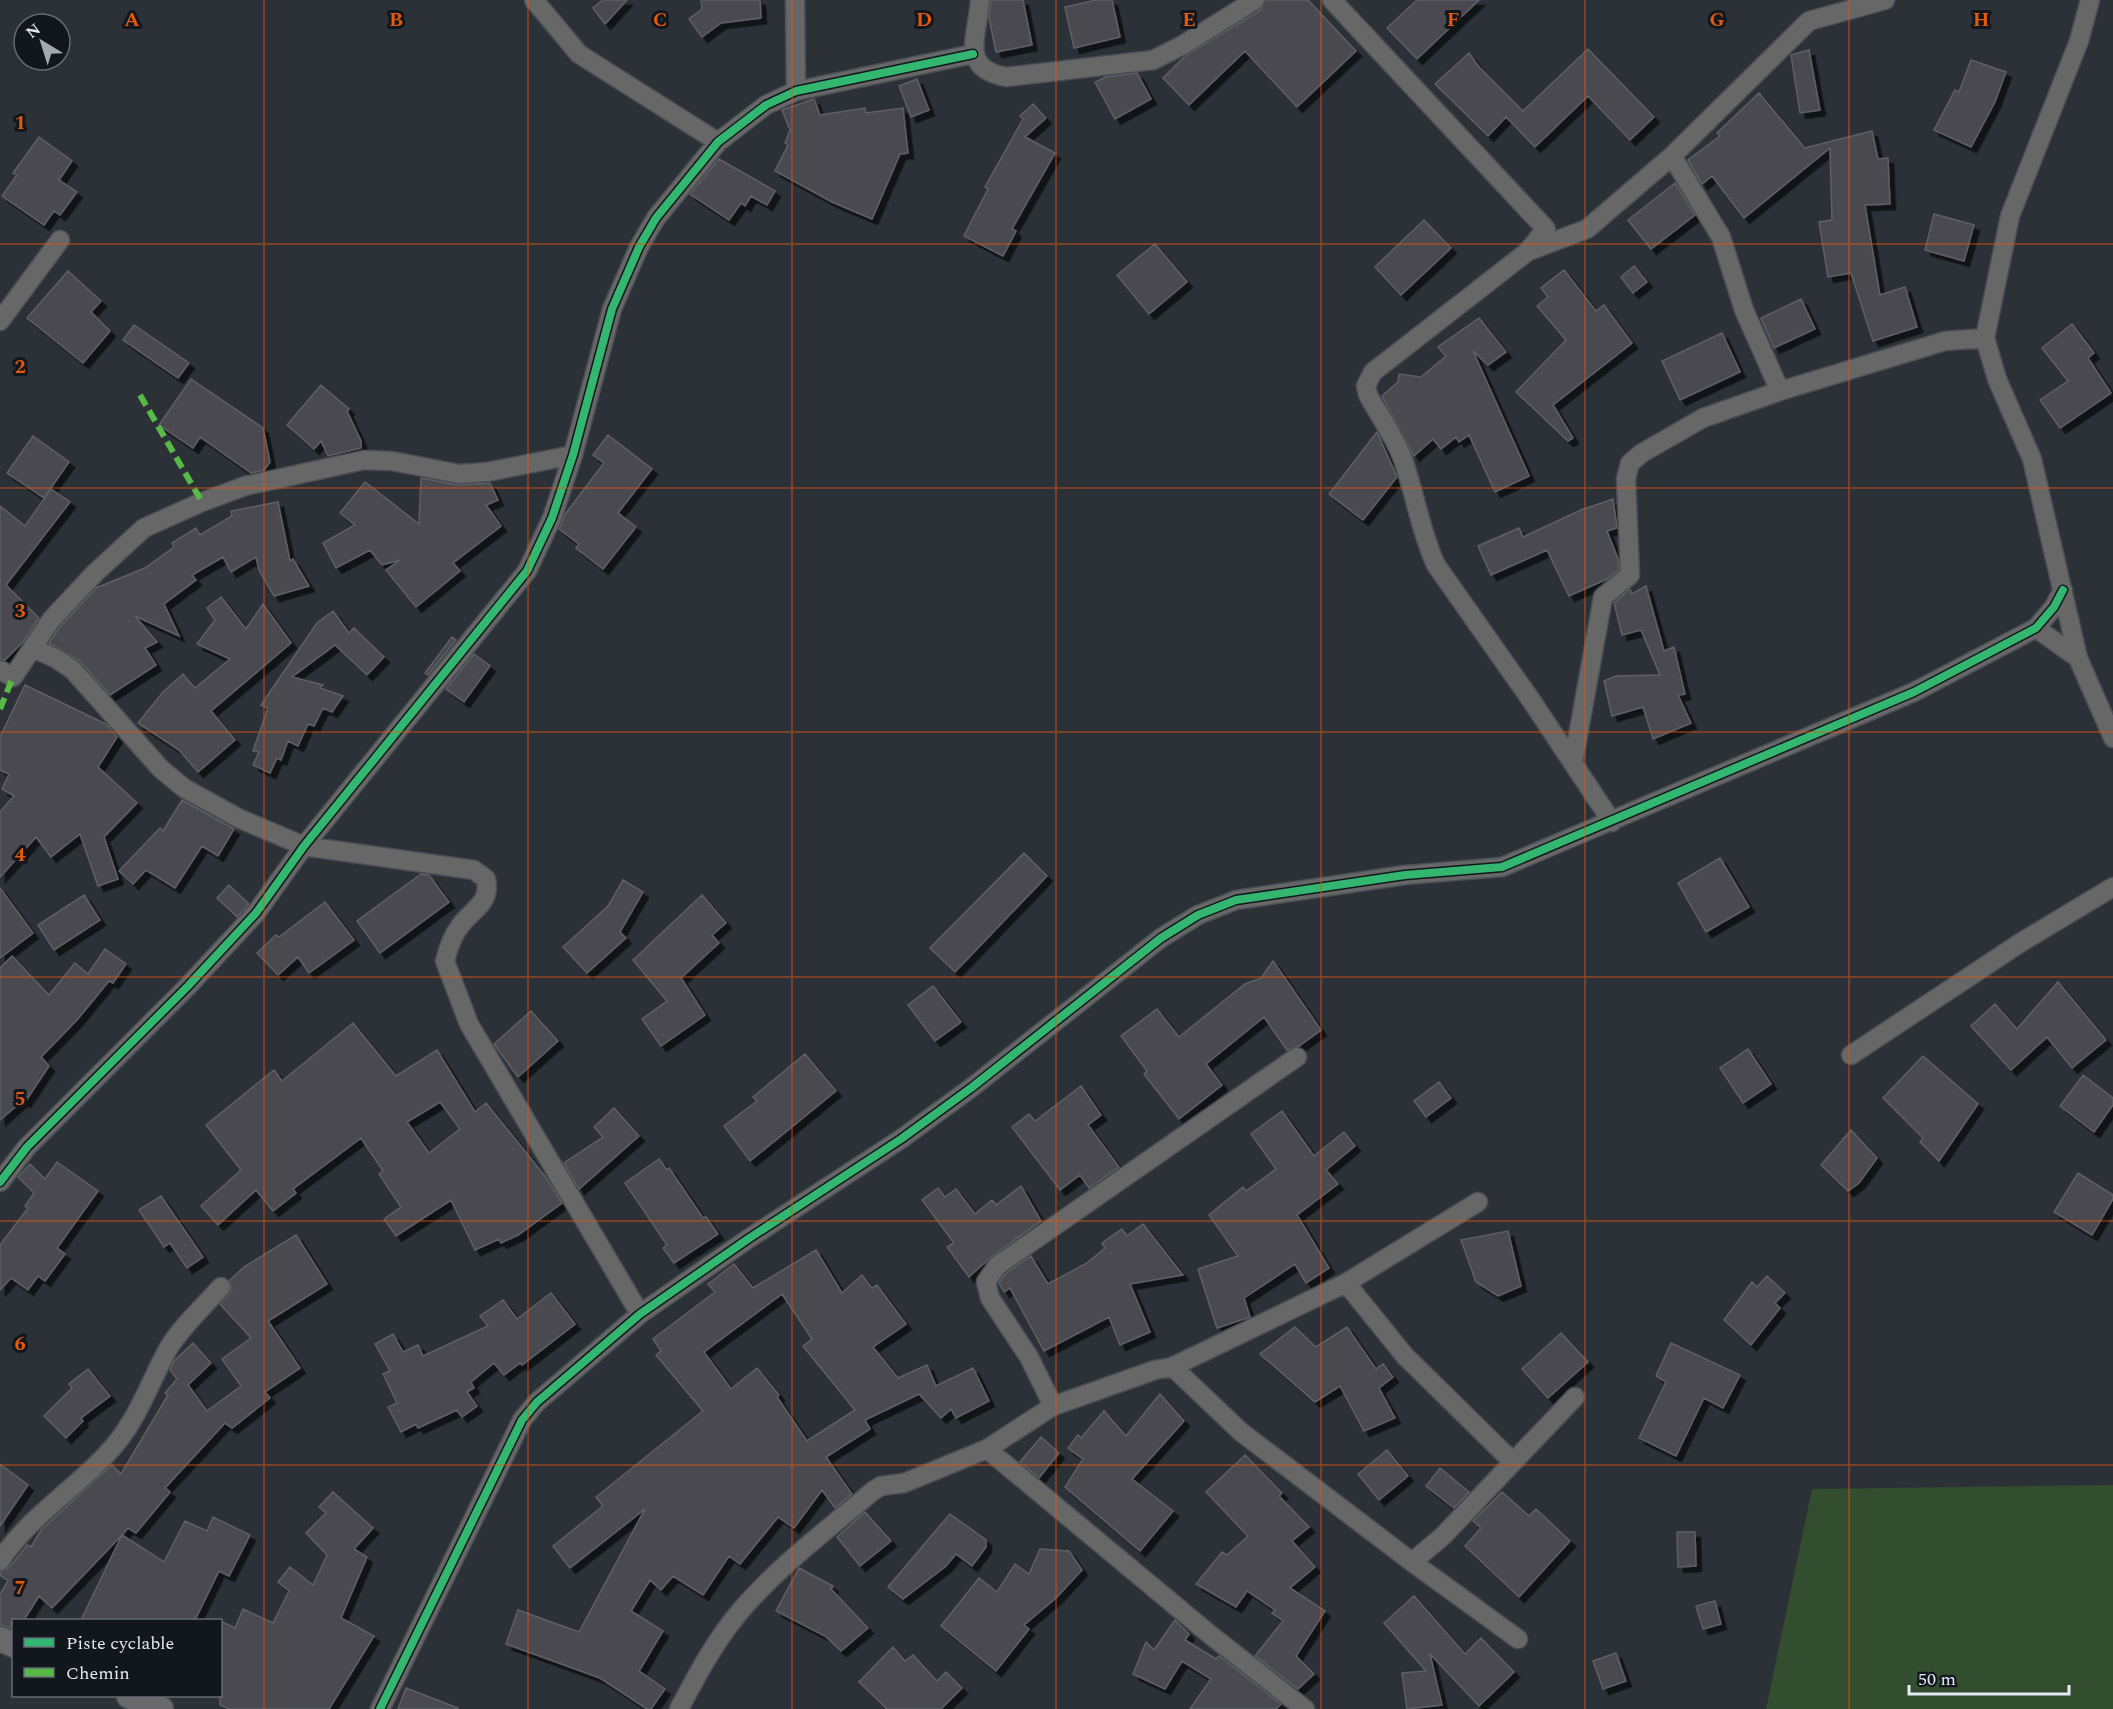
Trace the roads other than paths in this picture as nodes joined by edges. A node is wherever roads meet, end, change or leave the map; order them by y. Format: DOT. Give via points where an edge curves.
graph roads {
  1 [pos="534,0"];
  2 [pos="795,0"];
  3 [pos="980,0"];
  4 [pos="1255,0"];
  5 [pos="1332,0"];
  6 [pos="1885,0"];
  7 [pos="2090,0"];
  8 [pos="548,8"];
  9 [pos="973,54"];
  10 [pos="796,91"];
  11 [pos="718,142"];
  12 [pos="1672,156"];
  13 [pos="60,240"];
  14 [pos="1527,252"];
  15 [pos="0,321"];
  16 [pos="1984,338"];
  17 [pos="1780,391"];
  18 [pos="573,455"];
  19 [pos="2063,590"];
  20 [pos="2036,628"];
  21 [pos="33,648"];
  22 [pos="2078,658"];
  23 [pos="0,670"];
  24 [pos="2113,738"];
  25 [pos="1573,763"];
  26 [pos="1612,822"];
  27 [pos="304,846"];
  28 [pos="2113,886"];
  29 [pos="1851,1056"];
  30 [pos="1297,1057"];
  31 [pos="0,1182"];
  32 [pos="1478,1202"];
  33 [pos="1346,1283"];
  34 [pos="221,1287"];
  35 [pos="640,1314"];
  36 [pos="1172,1367"];
  37 [pos="1575,1397"];
  38 [pos="1053,1406"];
  39 [pos="987,1449"];
  40 [pos="1513,1462"];
  41 [pos="0,1561"];
  42 [pos="1412,1562"];
  43 [pos="1518,1639"];
  44 [pos="133,1697"];
  45 [pos="160,1709"];
  46 [pos="380,1709"];
  47 [pos="679,1709"];
  48 [pos="1305,1709"];
  1 -- 8 [label="street"];
  2 -- 10 [label="street"];
  3 -- 9 [label="street"];
  4 -- 9 [label="street" via="1153,60 1006,77 993,74"];
  5 -- 14 [label="street" via="1546,229"];
  6 -- 12 [label="street" via="1809,21"];
  7 -- 16 [label="street" via="2079,41 2010,216"];
  8 -- 11 [label="street" via="579,54"];
  9 -- 10 [label="street"];
  10 -- 11 [label="street" via="766,105"];
  11 -- 18 [label="street" via="656,218 639,248 612,309"];
  12 -- 14 [label="street" via="1587,229"];
  12 -- 17 [label="street" via="1721,237 1744,310"];
  13 -- 15 [label="street"];
  14 -- 25 [label="street" via="1373,372 1366,386 1401,454 1436,565"];
  16 -- 17 [label="street" via="1945,341"];
  16 -- 19 [label="street" via="1997,379 2032,459"];
  17 -- 25 [label="street" via="1703,418 1630,463 1626,479 1630,575 1603,597"];
  18 -- 21 [label="street" via="459,474 392,461 364,460 234,490 144,528 58,612"];
  18 -- 27 [label="street" via="552,518 526,571"];
  19 -- 20 [label="street"];
  19 -- 22 [label="street"];
  20 -- 22 [label="street"];
  20 -- 26 [label="street" via="1914,692"];
  21 -- 23 [label="street" via="13,677"];
  21 -- 27 [label="street" via="72,670 161,769 184,788 238,818"];
  22 -- 24 [label="street"];
  25 -- 26 [label="street"];
  26 -- 35 [label="street" via="1502,867 1405,875 1236,900 1198,915 1161,938 901,1139"];
  27 -- 31 [label="street" via="256,913 27,1147"];
  27 -- 35 [label="street" via="474,870 486,879 484,902 460,926 445,961 469,1024"];
  28 -- 29 [label="street"];
  30 -- 38 [label="street" via="988,1276 990,1298 1029,1358"];
  32 -- 33 [label="street"];
  33 -- 36 [label="street"];
  33 -- 40 [label="street" via="1405,1356"];
  34 -- 41 [label="street" via="169,1347 135,1418 117,1443 28,1527"];
  35 -- 46 [label="street" via="537,1402 522,1420"];
  36 -- 38 [label="street"];
  36 -- 42 [label="street" via="1241,1432"];
  37 -- 40 [label="street"];
  38 -- 39 [label="street"];
  39 -- 47 [label="street" via="904,1483 873,1491 790,1562 737,1616 699,1671"];
  39 -- 48 [label="street"];
  40 -- 42 [label="street" via="1443,1536"];
  42 -- 43 [label="street"];
  44 -- 45 [label="main road"];
}
